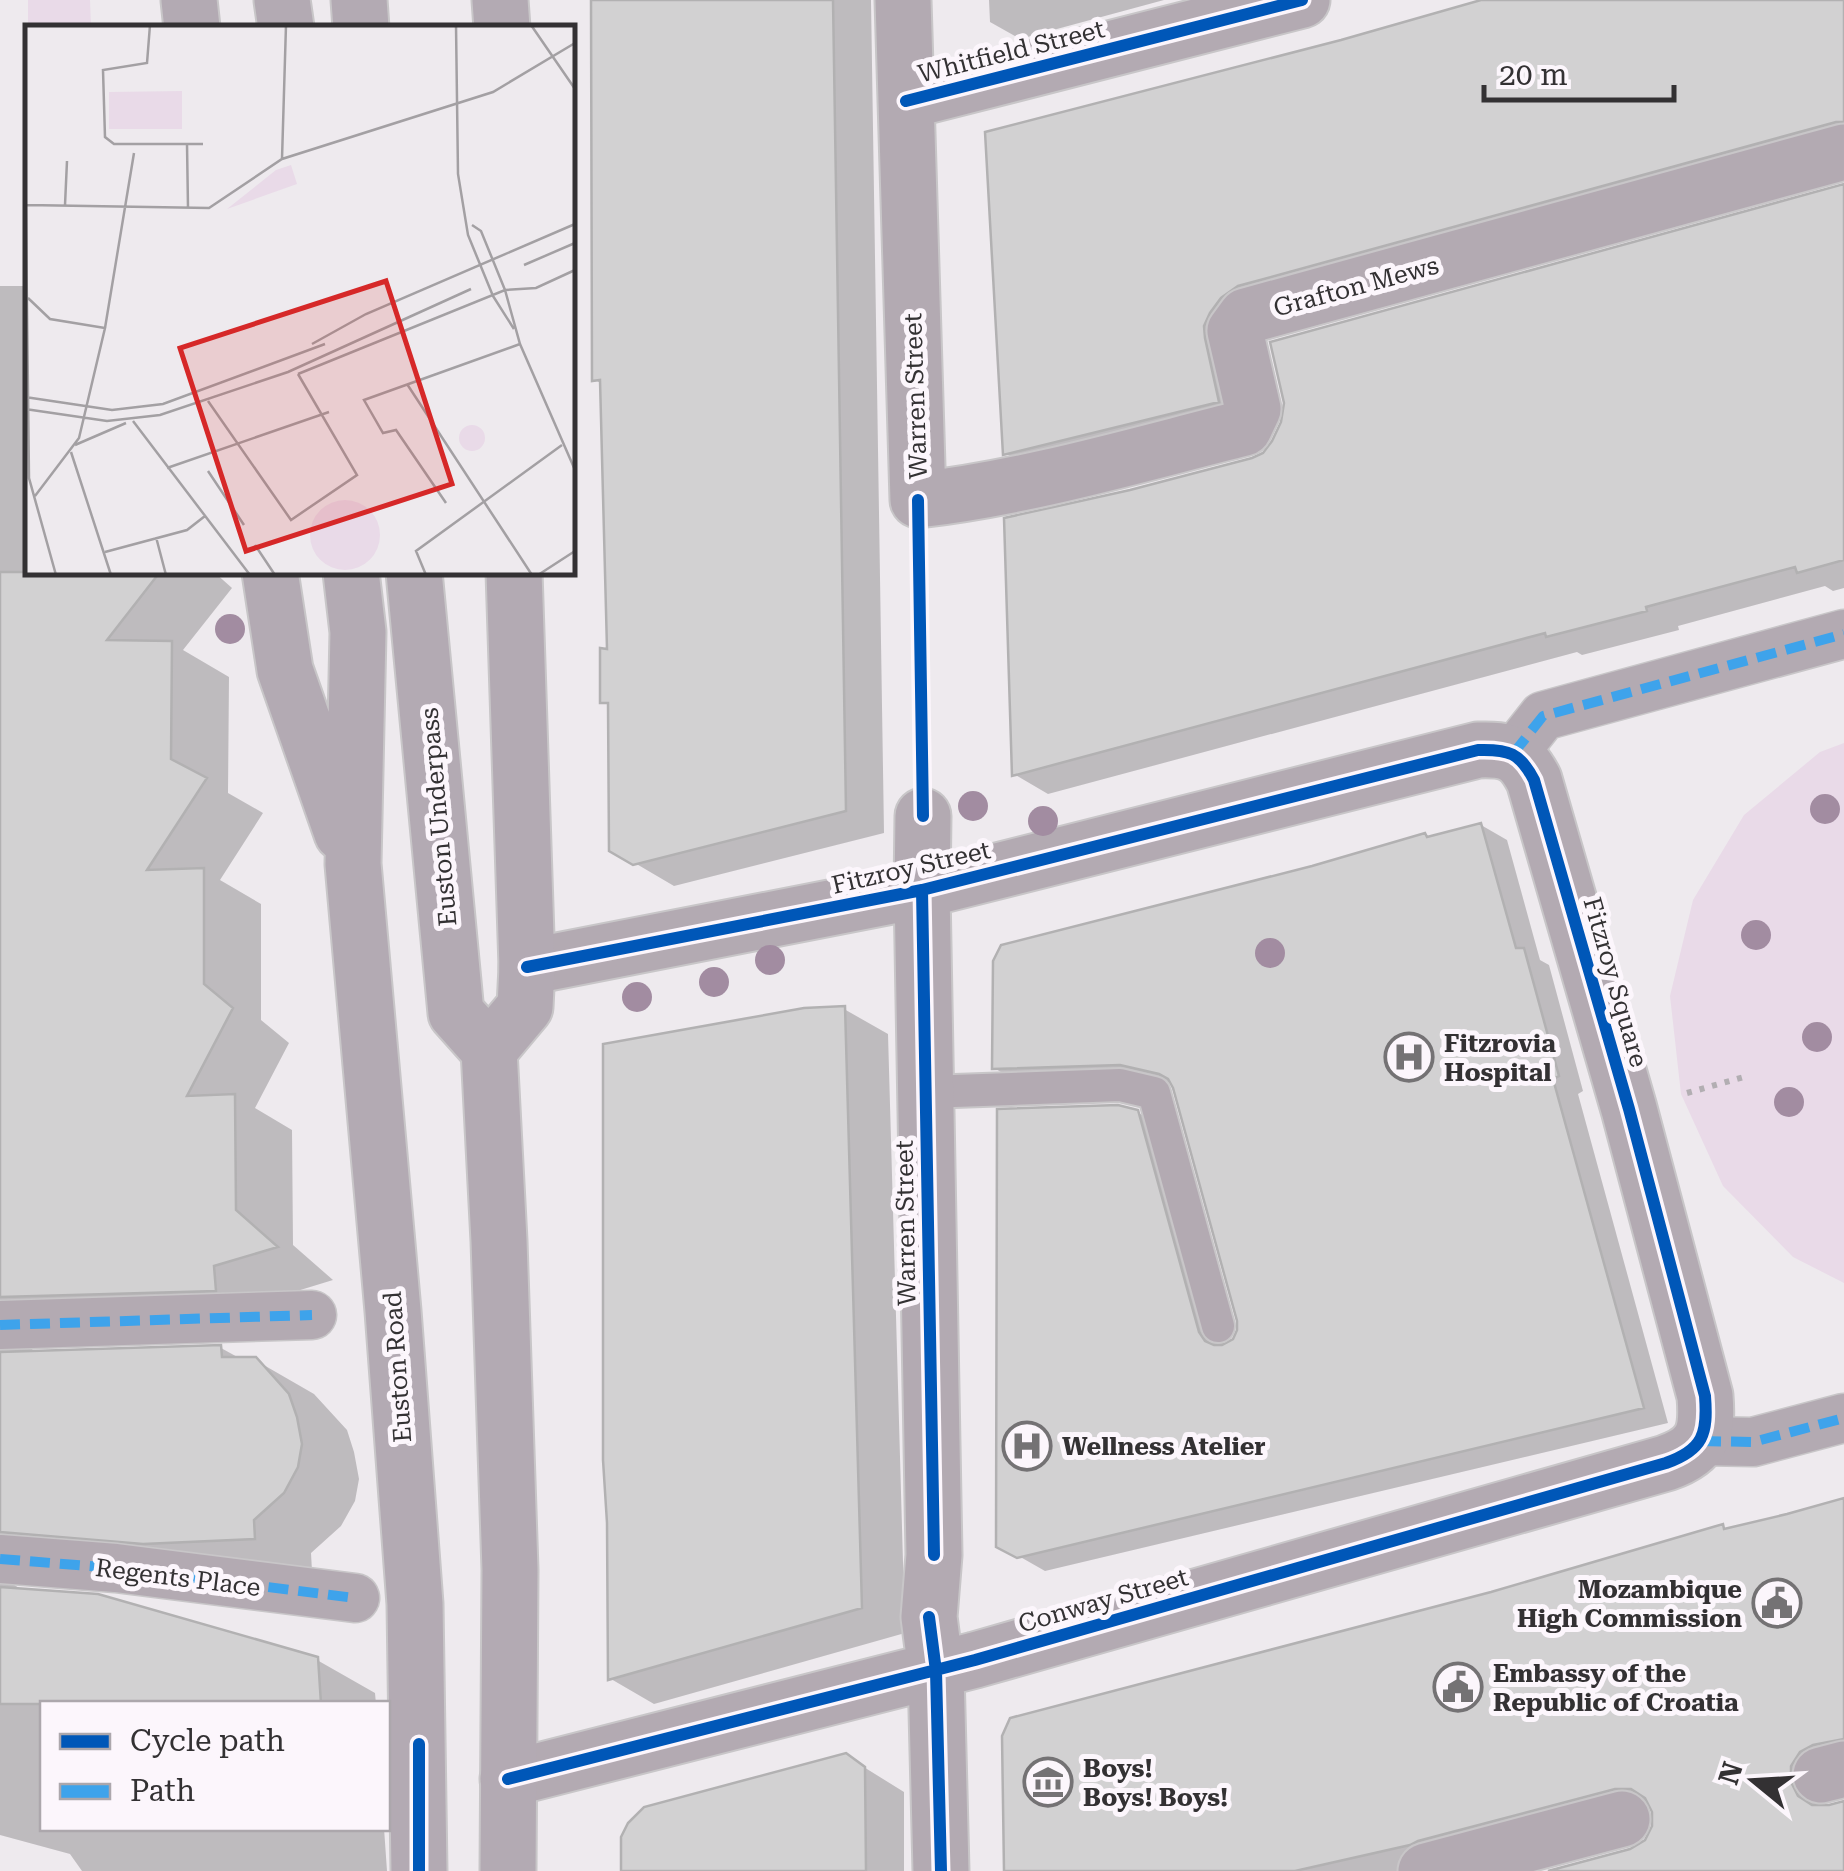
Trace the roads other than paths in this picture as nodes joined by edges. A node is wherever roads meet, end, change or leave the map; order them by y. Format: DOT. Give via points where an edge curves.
graph roads {
  1 [pos="189,0"];
  2 [pos="282,0"];
  3 [pos="359,0"];
  4 [pos="500,0"];
  5 [pos="903,0"];
  6 [pos="1302,0"];
  7 [pos="192,25"];
  8 [pos="286,25"];
  9 [pos="362,25"];
  10 [pos="502,25"];
  11 [pos="906,101"];
  12 [pos="1844,152"];
  13 [pos="918,500"];
  14 [pos="270,575"];
  15 [pos="351,575"];
  16 [pos="414,575"];
  17 [pos="514,575"];
  18 [pos="1844,634"];
  19 [pos="1513,754"];
  20 [pos="923,816"];
  21 [pos="353,864"];
  22 [pos="922,890"];
  23 [pos="527,966"];
  24 [pos="488,1050"];
  25 [pos="926,1092"];
  26 [pos="312,1316"];
  27 [pos="0,1324"];
  28 [pos="1218,1326"];
  29 [pos="1844,1418"];
  30 [pos="1701,1441"];
  31 [pos="0,1559"];
  32 [pos="355,1598"];
  33 [pos="936,1671"];
  34 [pos="508,1779"];
  35 [pos="1622,1818"];
  36 [pos="419,1871"];
  37 [pos="508,1871"];
  38 [pos="941,1871"];
  39 [pos="1426,1871"];
  1 -- 7 [label="highway"];
  2 -- 8 [label="highway"];
  3 -- 9 [label="highway"];
  4 -- 10 [label="highway"];
  5 -- 11 [label="street, Warren Street"];
  6 -- 11 [label="street, Whitfield Street"];
  11 -- 13 [label="street, Warren Street"];
  12 -- 13 [label="street, Grafton Mews" via="1246,316 1235,331 1253,409 1244,428 976,494"];
  14 -- 21 [label="highway" via="285,670"];
  15 -- 21 [label="highway" via="358,632"];
  16 -- 24 [label="highway, Euston Underpass" via="456,1013"];
  17 -- 23 [label="highway"];
  18 -- 19 [label="street" via="1543,716"];
  19 -- 22 [label="street, Fitzroy Street" via="1478,750"];
  19 -- 30 [label="street, Fitzroy Square" via="1534,780 1629,1110 1705,1396"];
  20 -- 22 [label="street, Warren Street"];
  21 -- 36 [label="highway, Euston Road" via="415,1604"];
  22 -- 23 [label="street, Fitzroy Street"];
  22 -- 25 [label="street, Warren Street"];
  23 -- 24 [label="highway" via="525,1007"];
  24 -- 34 [label="highway" via="510,1570"];
  25 -- 28 [label="lane" via="1120,1085 1154,1093"];
  25 -- 33 [label="street, Warren Street" via="934,1555 929,1617"];
  26 -- 27 [label="street"];
  29 -- 30 [label="street" via="1753,1442"];
  30 -- 33 [label="street, Conway Street" via="1666,1464"];
  31 -- 32 [label="street, Regents Place"];
  33 -- 34 [label="street, Conway Street"];
  33 -- 38 [label="street, Warren Street"];
  34 -- 37 [label="highway"];
  35 -- 39 [label="street"];
}
